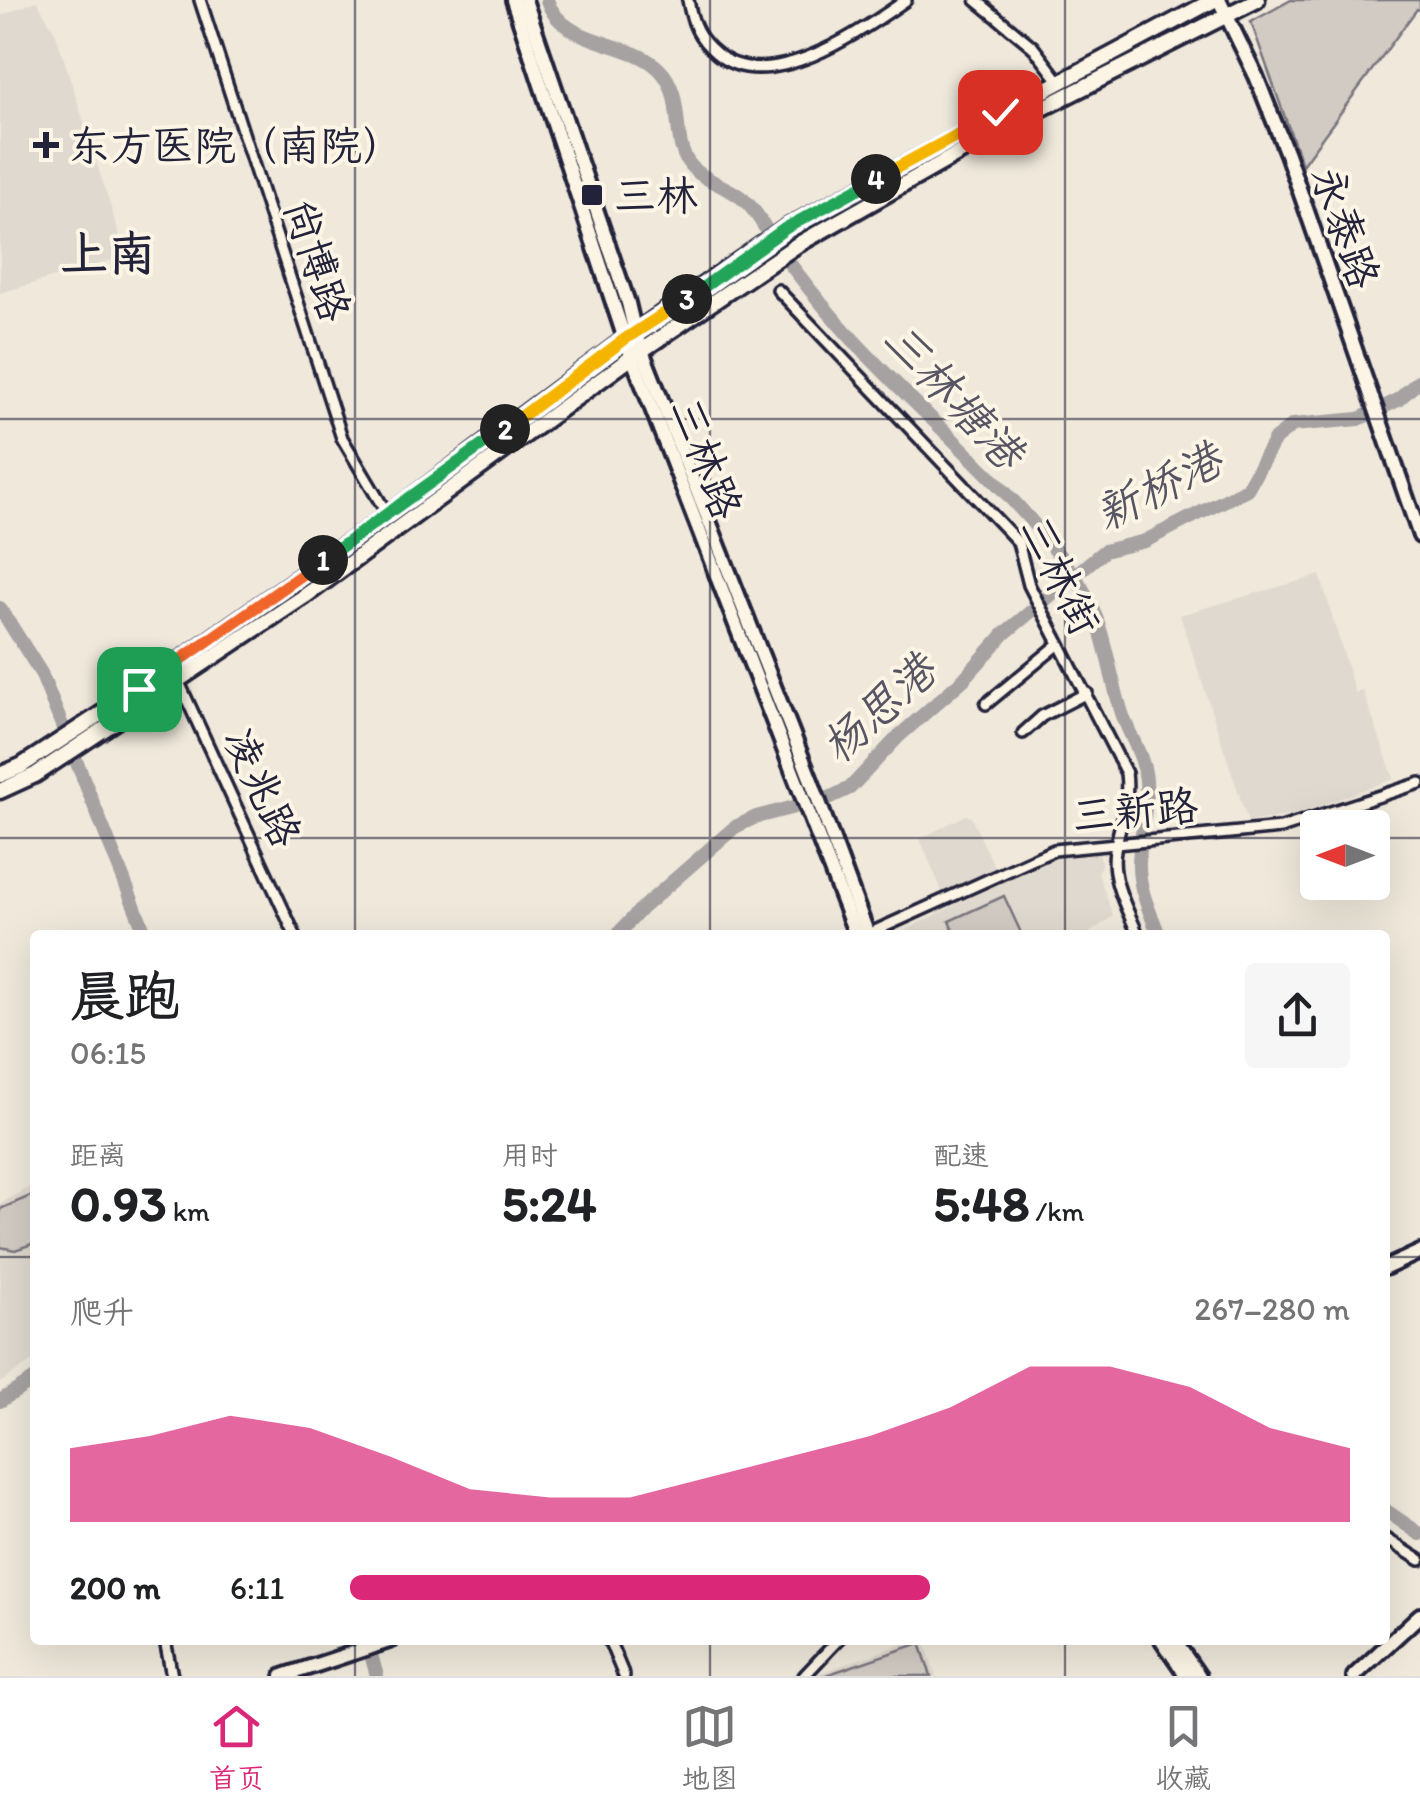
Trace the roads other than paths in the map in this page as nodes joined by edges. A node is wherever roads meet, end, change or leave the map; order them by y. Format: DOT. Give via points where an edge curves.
graph roads {
  1 [pos="200,0"];
  2 [pos="512,0"];
  3 [pos="525,0"];
  4 [pos="688,0"];
  5 [pos="906,0"];
  6 [pos="976,0"];
  7 [pos="1216,0"];
  8 [pos="1257,0"];
  9 [pos="1228,16"];
  10 [pos="1058,81"];
  11 [pos="778,290"];
  12 [pos="630,336"];
  13 [pos="637,355"];
  14 [pos="388,515"];
  15 [pos="397,530"];
  16 [pos="1420,536"];
  17 [pos="1060,644"];
  18 [pos="172,666"];
  19 [pos="178,681"];
  20 [pos="1087,693"];
  21 [pos="986,704"];
  22 [pos="1023,732"];
  23 [pos="58,750"];
  24 [pos="0,775"];
  25 [pos="1420,784"];
  26 [pos="0,792"];
  27 [pos="818,817"];
  28 [pos="1120,842"];
  29 [pos="293,930"];
  30 [pos="854,930"];
  31 [pos="865,930"];
  32 [pos="878,930"];
  33 [pos="1136,930"];
  34 [pos="1420,1252"];
  35 [pos="1390,1266"];
  36 [pos="1390,1541"];
  37 [pos="1420,1560"];
  38 [pos="1420,1614"];
  39 [pos="1390,1642"];
  40 [pos="165,1645"];
  41 [pos="378,1645"];
  42 [pos="610,1645"];
  43 [pos="833,1645"];
  44 [pos="1165,1645"];
  45 [pos="1177,1645"];
  46 [pos="1387,1645"];
  47 [pos="172,1676"];
  48 [pos="282,1676"];
  49 [pos="624,1676"];
  50 [pos="804,1676"];
  51 [pos="1187,1676"];
  52 [pos="1198,1676"];
  53 [pos="1354,1676"];
  1 -- 14 [label="street, 尚博路" via="342,438"];
  2 -- 12 [label="main road, 三林路"];
  3 -- 12 [label="main road, 三林路" via="628,303"];
  4 -- 5 [label="street" via="703,42 748,70 798,62"];
  6 -- 10 [label="street" via="1033,47"];
  7 -- 9 [label="main road, 永泰路"];
  7 -- 10 [label="main road"];
  8 -- 9 [label="main road"];
  9 -- 13 [label="main road" via="1005,127 797,246"];
  9 -- 16 [label="main road, 永泰路" via="1287,154"];
  10 -- 12 [label="main road" via="786,228"];
  11 -- 17 [label="street, 三林街" via="1009,529"];
  12 -- 13 [label="main road, 三林路"];
  12 -- 14 [label="main road"];
  13 -- 15 [label="main road"];
  13 -- 27 [label="main road, 三林路"];
  14 -- 15 [label="street, 尚博路"];
  14 -- 18 [label="main road"];
  15 -- 19 [label="main road"];
  17 -- 20 [label="street, 三林街"];
  17 -- 21 [label="street"];
  18 -- 19 [label="street, 凌兆路"];
  18 -- 23 [label="main road" via="79,728"];
  19 -- 23 [label="main road" via="84,743"];
  19 -- 29 [label="street, 凌兆路"];
  20 -- 22 [label="street"];
  20 -- 28 [label="street, 三林街" via="1127,777"];
  23 -- 24 [label="main road"];
  23 -- 26 [label="main road"];
  25 -- 28 [label="street, 三新路" via="1282,828"];
  27 -- 30 [label="main road, 三林路"];
  27 -- 31 [label="main road, 三林路"];
  28 -- 32 [label="street, 三新路" via="1054,850"];
  28 -- 33 [label="street, 三林街" via="1114,854 1118,883"];
  34 -- 35 [label="main road"];
  36 -- 37 [label="street"];
  38 -- 39 [label="main road"];
  40 -- 47 [label="street"];
  41 -- 48 [label="main road"];
  42 -- 49 [label="street"];
  43 -- 50 [label="street"];
  44 -- 51 [label="main road"];
  45 -- 52 [label="main road"];
  46 -- 53 [label="main road"];
}
